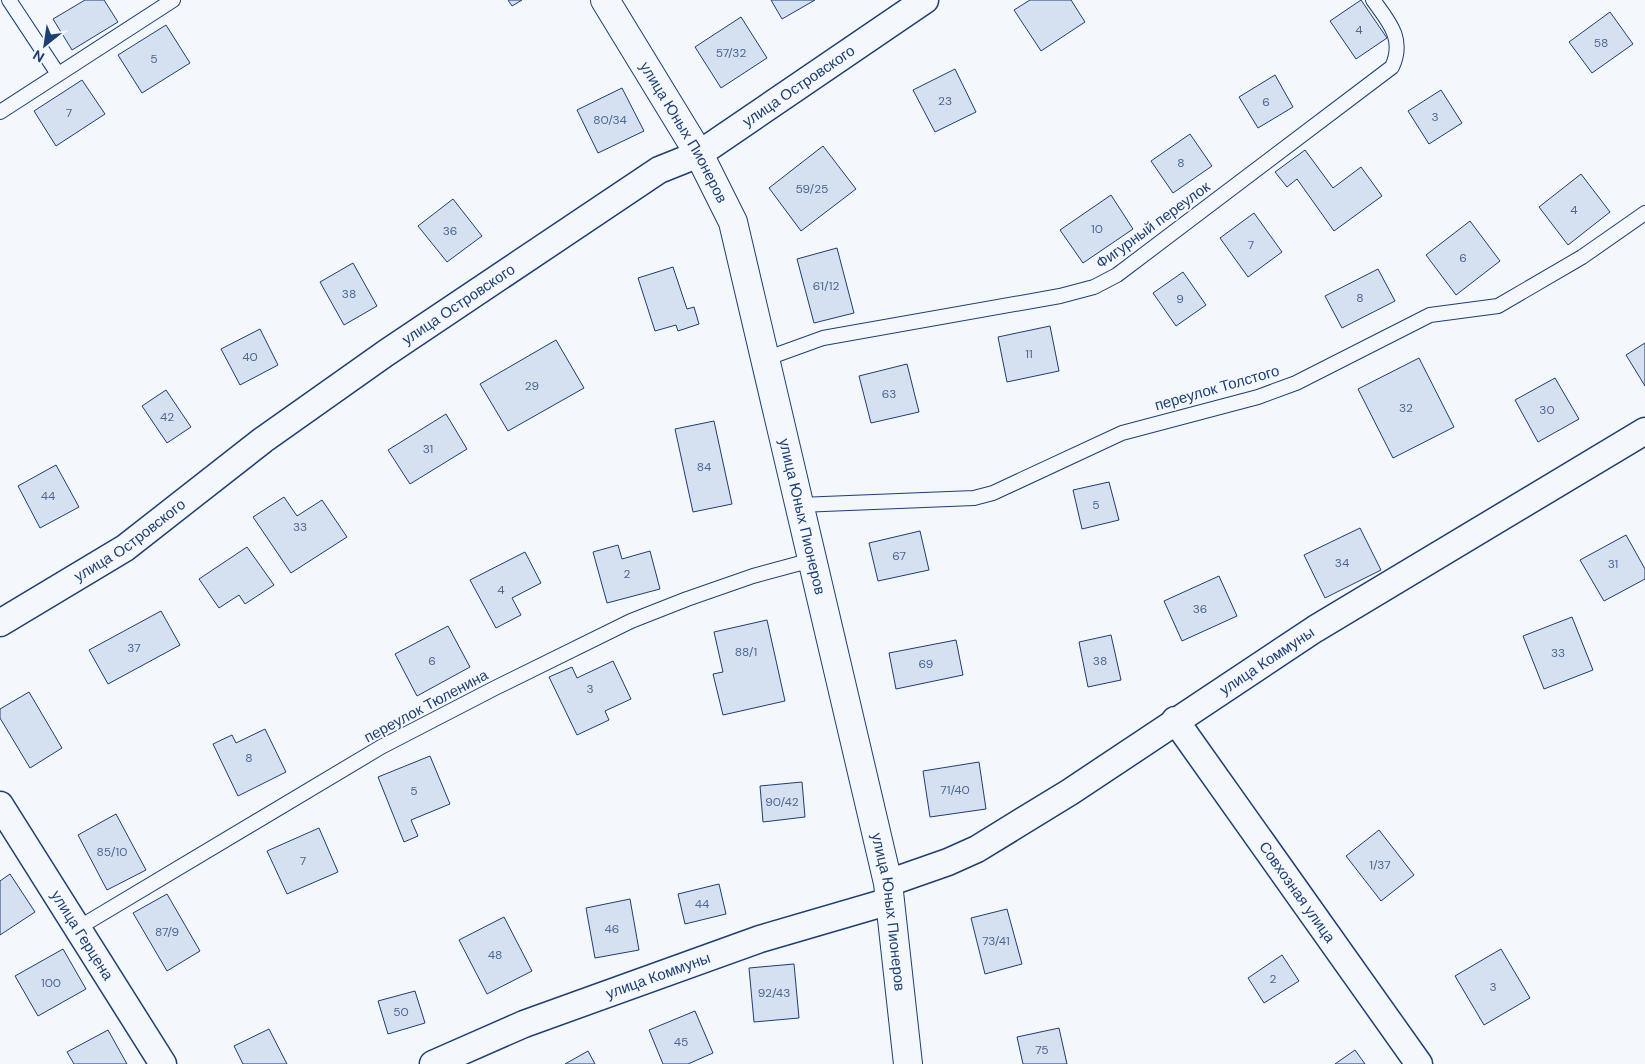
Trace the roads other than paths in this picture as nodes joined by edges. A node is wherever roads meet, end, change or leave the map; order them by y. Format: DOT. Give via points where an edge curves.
graph roads {
  1 [pos="9,0"];
  2 [pos="173,0"];
  3 [pos="605,0"];
  4 [pos="925,0"];
  5 [pos="1373,0"];
  6 [pos="58,74"];
  7 [pos="0,112"];
  8 [pos="699,154"];
  9 [pos="1645,213"];
  10 [pos="765,359"];
  11 [pos="1645,431"];
  12 [pos="799,505"];
  13 [pos="812,560"];
  14 [pos="0,622"];
  15 [pos="1175,720"];
  16 [pos="0,806"];
  17 [pos="889,892"];
  18 [pos="78,928"];
  19 [pos="163,1064"];
  20 [pos="433,1064"];
  21 [pos="908,1064"];
  22 [pos="1419,1064"];
  1 -- 6 [label="lane"];
  2 -- 6 [label="lane"];
  3 -- 8 [label="main road, улица Юных Пионеров"];
  4 -- 8 [label="street, улица Островского"];
  5 -- 10 [label="lane, Фигурный переулок" via="1396,34 1398,47 1392,67 1117,275 1094,287 1060,296 822,338"];
  6 -- 7 [label="lane"];
  8 -- 10 [label="main road, улица Юных Пионеров" via="733,222"];
  8 -- 14 [label="street, улица Островского" via="659,170 386,352 263,440 126,548"];
  9 -- 12 [label="lane, переулок Толстого" via="1582,257 1498,306 1430,315 1296,382 1258,397 1122,433 992,493 974,498"];
  10 -- 12 [label="main road, улица Юных Пионеров"];
  11 -- 15 [label="street, улица Коммуны" via="1389,583"];
  12 -- 13 [label="main road, улица Юных Пионеров"];
  13 -- 17 [label="main road, улица Юных Пионеров"];
  13 -- 18 [label="lane, переулок Тюленина" via="753,576 631,621 495,688 381,747"];
  15 -- 17 [label="street, улица Коммуны" via="1070,792 977,849"];
  15 -- 22 [label="street, Совхозная улица"];
  16 -- 18 [label="street, улица Герцена"];
  17 -- 20 [label="street, улица Коммуны" via="524,1024"];
  17 -- 21 [label="main road, улица Юных Пионеров"];
  18 -- 19 [label="street, улица Герцена"];
}
